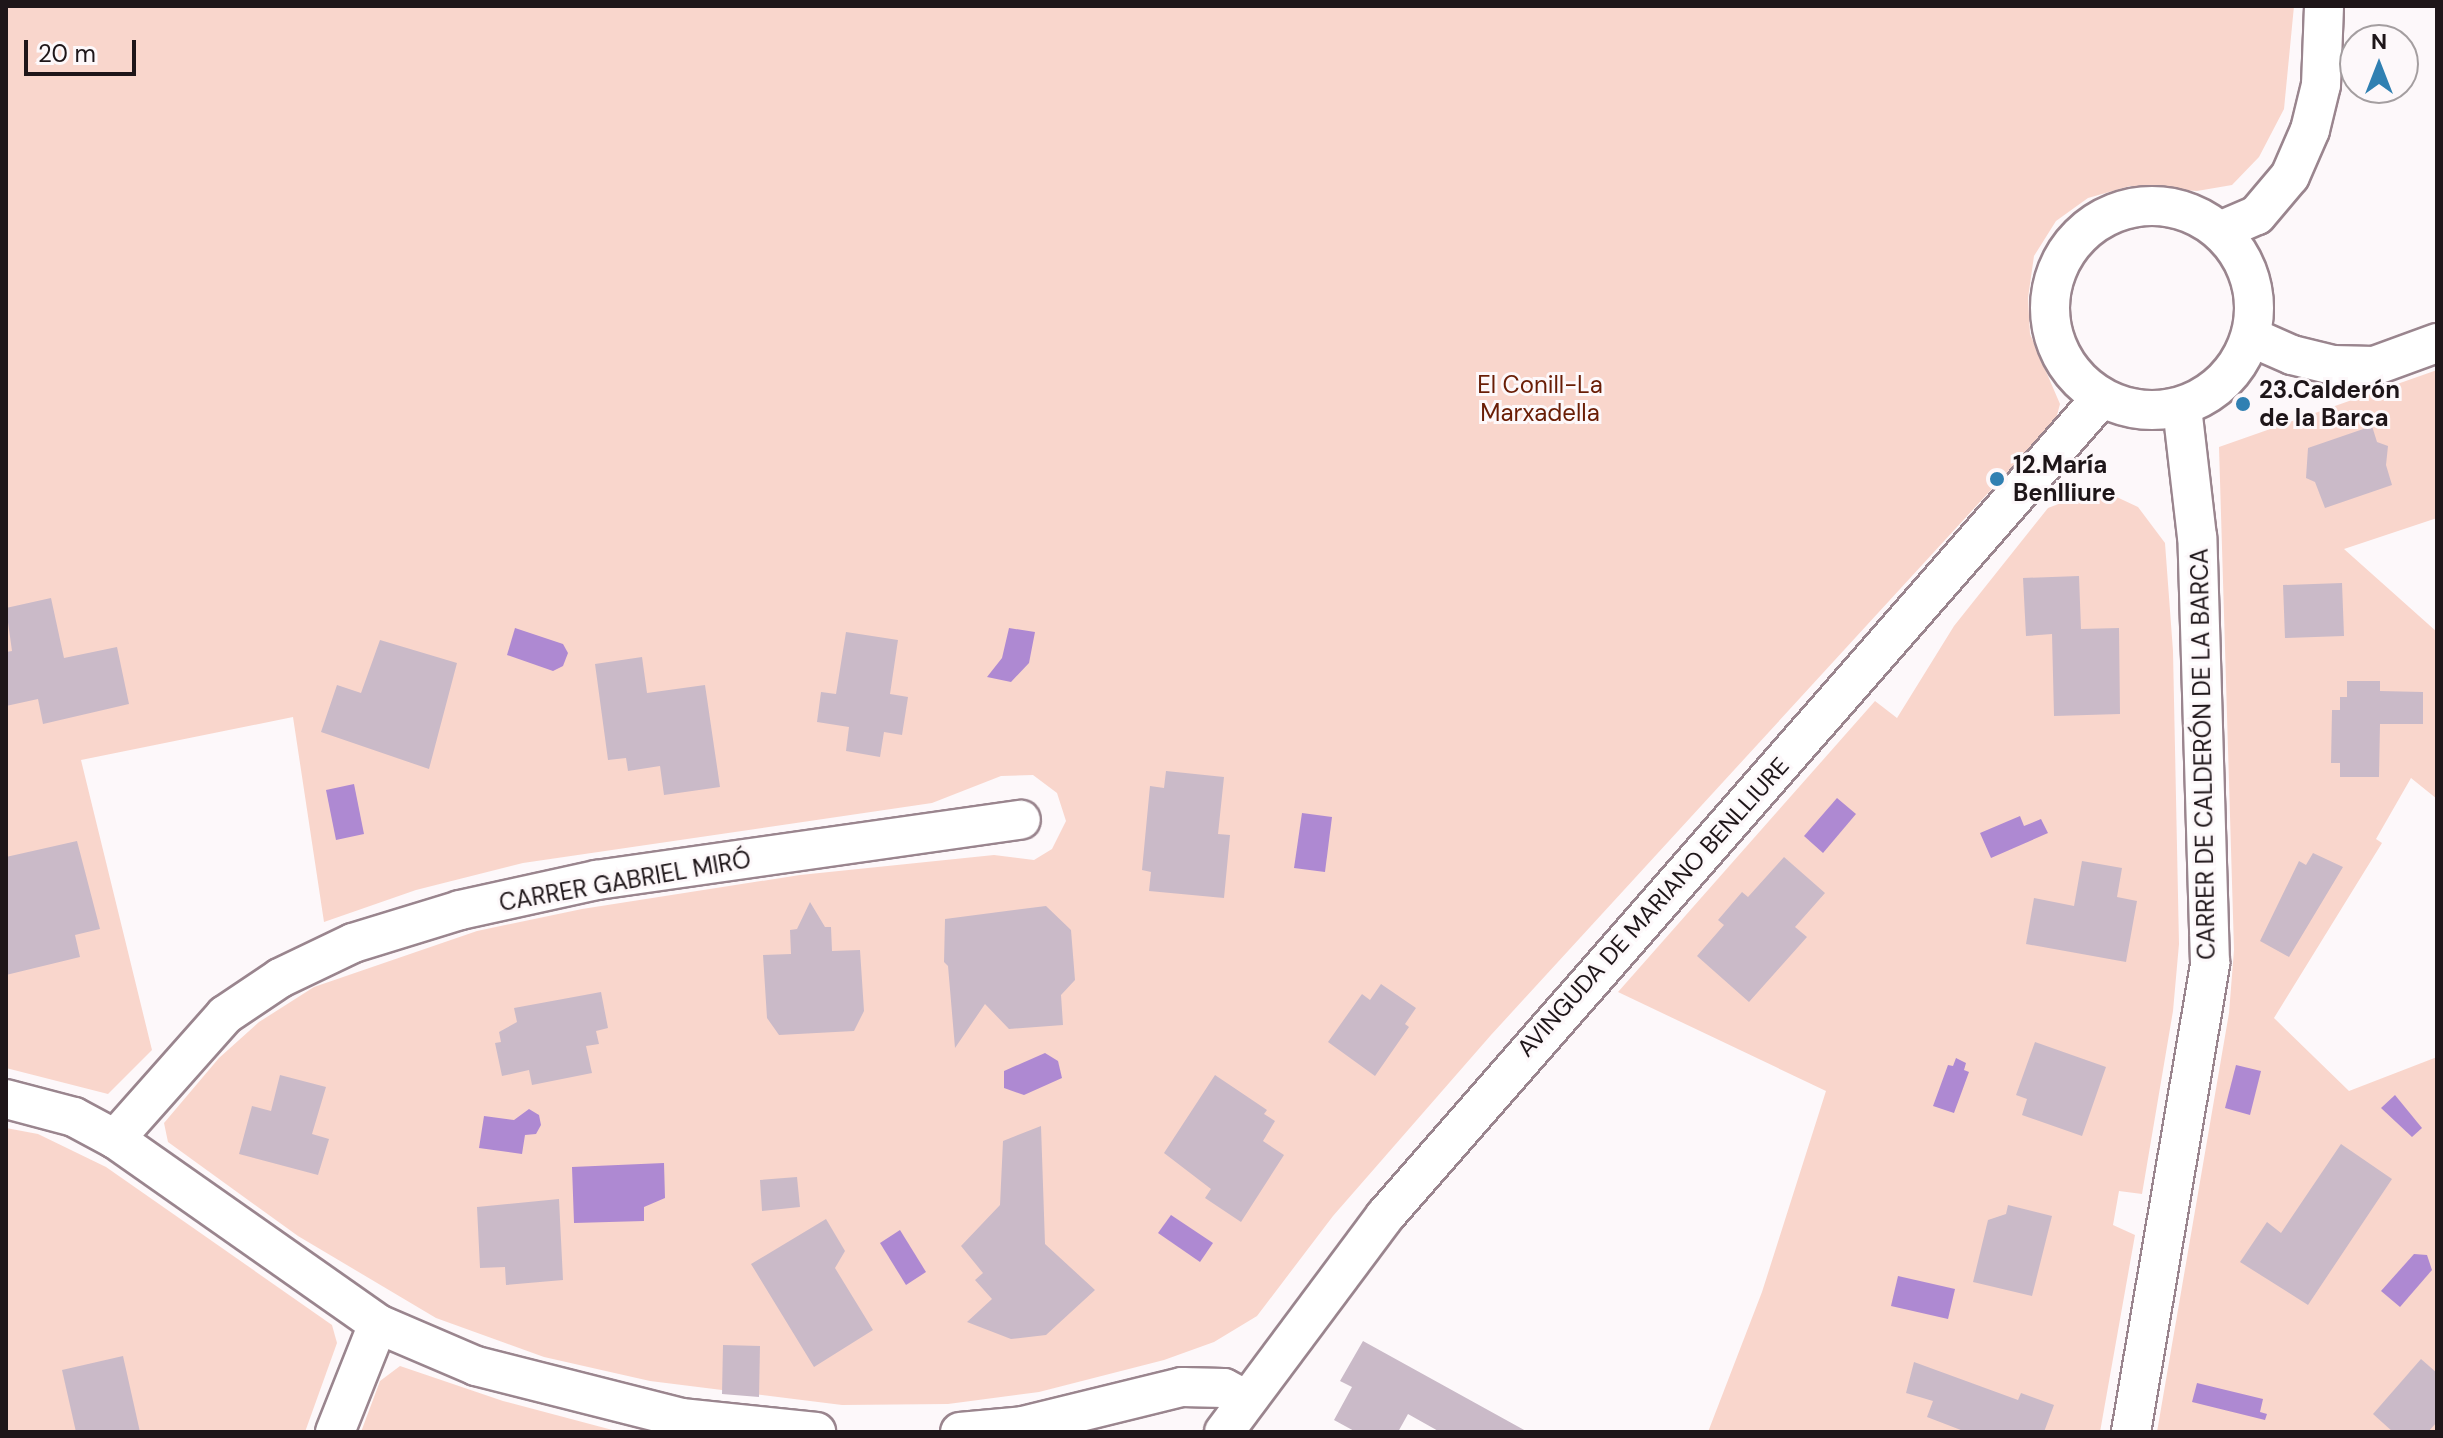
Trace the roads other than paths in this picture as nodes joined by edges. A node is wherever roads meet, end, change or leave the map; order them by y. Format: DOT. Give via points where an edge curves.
graph roads {
  1 [pos="2324,6"];
  2 [pos="2220,231"];
  3 [pos="2251,337"];
  4 [pos="2437,343"];
  5 [pos="2101,398"];
  6 [pos="2182,407"];
  7 [pos="1021,820"];
  8 [pos="6,1099"];
  9 [pos="115,1139"];
  10 [pos="378,1324"];
  11 [pos="1247,1400"];
  12 [pos="335,1432"];
  13 [pos="816,1432"];
  14 [pos="960,1432"];
  15 [pos="1224,1432"];
  16 [pos="2131,1432"];
  1 -- 2 [label="street" via="2321,85 2310,130 2290,176 2257,215"];
  2 -- 3 [label="street" via="2239,253 2251,279"];
  2 -- 5 [label="street" via="2190,213 2157,206 2123,210 2092,225 2068,249 2049,314 2056,348 2074,377"];
  3 -- 4 [label="street" via="2333,365 2374,366"];
  3 -- 6 [label="street" via="2237,367 2213,391"];
  5 -- 6 [label="street" via="2155,411"];
  5 -- 11 [label="street, AVINGUDA DE MARIANO BENLLIURE" via="1495,1086 1385,1216"];
  6 -- 16 [label="street, CARRER DE CALDERÓN DE LA BARCA" via="2197,537 2210,963"];
  7 -- 9 [label="street, CARRER GABRIEL MIRÓ" via="597,880 460,910 353,943 280,978 225,1015"];
  8 -- 9 [label="street" via="74,1117"];
  9 -- 10 [label="street"];
  10 -- 12 [label="street"];
  10 -- 13 [label="street" via="476,1366 592,1399 681,1418"];
  11 -- 14 [label="street" via="1224,1388 1182,1387 1023,1426"];
  11 -- 15 [label="street, AVINGUDA DE MARIANO BENLLIURE"];
}
